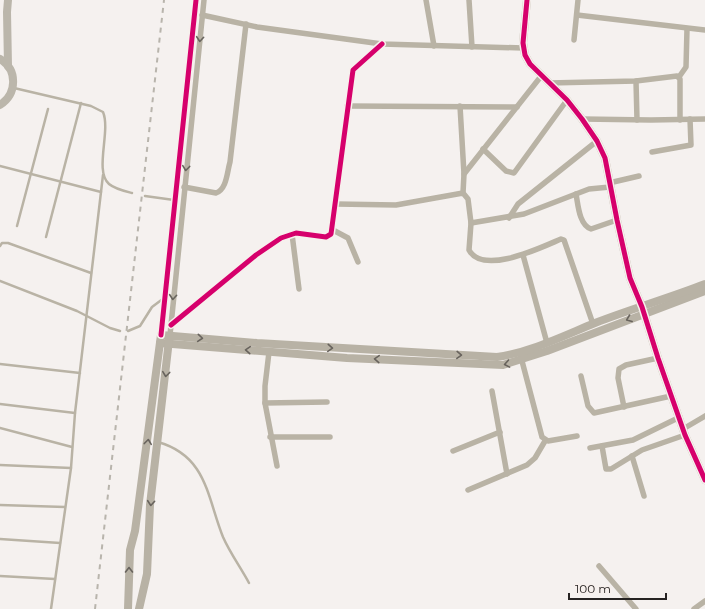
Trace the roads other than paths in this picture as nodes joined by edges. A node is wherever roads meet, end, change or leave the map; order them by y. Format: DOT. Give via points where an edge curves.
graph roads {
  1 [pos="8,0"];
  2 [pos="196,0"];
  3 [pos="204,0"];
  4 [pos="426,0"];
  5 [pos="469,0"];
  6 [pos="527,0"];
  7 [pos="578,0"];
  8 [pos="202,15"];
  9 [pos="577,15"];
  10 [pos="246,24"];
  11 [pos="687,29"];
  12 [pos="705,30"];
  13 [pos="574,40"];
  14 [pos="382,44"];
  15 [pos="434,46"];
  16 [pos="472,47"];
  17 [pos="523,48"];
  18 [pos="0,59"];
  19 [pos="8,66"];
  20 [pos="542,75"];
  21 [pos="679,77"];
  22 [pos="636,81"];
  23 [pos="549,83"];
  24 [pos="13,88"];
  25 [pos="567,100"];
  26 [pos="80,103"];
  27 [pos="0,105"];
  28 [pos="348,106"];
  29 [pos="460,106"];
  30 [pos="517,107"];
  31 [pos="48,109"];
  32 [pos="582,119"];
  33 [pos="690,119"];
  34 [pos="705,119"];
  35 [pos="638,120"];
  36 [pos="680,120"];
  37 [pos="597,141"];
  38 [pos="483,149"];
  39 [pos="652,152"];
  40 [pos="0,166"];
  41 [pos="32,174"];
  42 [pos="464,174"];
  43 [pos="103,175"];
  44 [pos="639,176"];
  45 [pos="61,182"];
  46 [pos="610,185"];
  47 [pos="184,187"];
  48 [pos="101,192"];
  49 [pos="132,193"];
  50 [pos="463,193"];
  51 [pos="576,194"];
  52 [pos="145,196"];
  53 [pos="174,200"];
  54 [pos="336,204"];
  55 [pos="509,218"];
  56 [pos="616,220"];
  57 [pos="471,223"];
  58 [pos="17,226"];
  59 [pos="333,230"];
  60 [pos="292,234"];
  61 [pos="46,237"];
  62 [pos="0,246"];
  63 [pos="523,255"];
  64 [pos="358,262"];
  65 [pos="91,273"];
  66 [pos="0,281"];
  67 [pos="705,284"];
  68 [pos="0,285"];
  69 [pos="299,289"];
  70 [pos="705,291"];
  71 [pos="164,298"];
  72 [pos="643,311"];
  73 [pos="87,317"];
  74 [pos="593,324"];
  75 [pos="171,325"];
  76 [pos="120,331"];
  77 [pos="128,331"];
  78 [pos="161,339"];
  79 [pos="170,340"];
  80 [pos="547,342"];
  81 [pos="269,352"];
  82 [pos="658,358"];
  83 [pos="522,361"];
  84 [pos="0,364"];
  85 [pos="80,373"];
  86 [pos="580,376"];
  87 [pos="492,391"];
  88 [pos="671,396"];
  89 [pos="327,402"];
  90 [pos="0,404"];
  91 [pos="265,404"];
  92 [pos="624,407"];
  93 [pos="75,413"];
  94 [pos="705,416"];
  95 [pos="680,417"];
  96 [pos="0,428"];
  97 [pos="500,432"];
  98 [pos="684,432"];
  99 [pos="330,436"];
  100 [pos="577,436"];
  101 [pos="270,437"];
  102 [pos="545,441"];
  103 [pos="157,442"];
  104 [pos="602,446"];
  105 [pos="72,447"];
  106 [pos="590,448"];
  107 [pos="453,451"];
  108 [pos="632,456"];
  109 [pos="0,465"];
  110 [pos="277,466"];
  111 [pos="71,468"];
  112 [pos="507,474"];
  113 [pos="705,480"];
  114 [pos="468,490"];
  115 [pos="644,496"];
  116 [pos="0,505"];
  117 [pos="65,507"];
  118 [pos="0,539"];
  119 [pos="133,540"];
  120 [pos="60,543"];
  121 [pos="148,545"];
  122 [pos="599,566"];
  123 [pos="0,576"];
  124 [pos="55,579"];
  125 [pos="249,583"];
  126 [pos="129,585"];
  127 [pos="144,587"];
  128 [pos="705,601"];
  129 [pos="51,609"];
  130 [pos="128,609"];
  131 [pos="140,609"];
  132 [pos="635,609"];
  133 [pos="694,609"];
  1 -- 19 [label="main road"];
  2 -- 53 [label="street"];
  3 -- 8 [label="street"];
  4 -- 15 [label="street"];
  5 -- 16 [label="street"];
  6 -- 17 [label="main road"];
  7 -- 9 [label="street"];
  8 -- 10 [label="street"];
  8 -- 47 [label="street, one-way"];
  9 -- 11 [label="street"];
  9 -- 13 [label="street"];
  10 -- 14 [label="street"];
  10 -- 47 [label="street" via="230,162 224,185 216,193"];
  11 -- 12 [label="street"];
  11 -- 21 [label="street" via="686,67"];
  14 -- 15 [label="street"];
  14 -- 28 [label="street" via="352,70"];
  15 -- 16 [label="street"];
  16 -- 17 [label="street"];
  17 -- 20 [label="main road" via="530,64"];
  18 -- 19 [label="main road"];
  19 -- 24 [label="main road" via="14,80"];
  20 -- 23 [label="main road"];
  20 -- 30 [label="street"];
  21 -- 22 [label="street" via="674,75"];
  21 -- 36 [label="street"];
  22 -- 23 [label="street"];
  22 -- 35 [label="street"];
  23 -- 25 [label="main road"];
  24 -- 26 [label="lane"];
  24 -- 27 [label="main road"];
  25 -- 32 [label="main road"];
  25 -- 38 [label="street" via="514,173 506,171"];
  26 -- 43 [label="lane" via="99,109 106,118"];
  26 -- 45 [label="lane"];
  28 -- 29 [label="street"];
  28 -- 54 [label="street"];
  29 -- 30 [label="street"];
  29 -- 42 [label="street"];
  30 -- 38 [label="street"];
  31 -- 41 [label="lane"];
  32 -- 35 [label="street"];
  32 -- 37 [label="main road"];
  33 -- 34 [label="street"];
  33 -- 36 [label="street"];
  33 -- 39 [label="street" via="692,145"];
  35 -- 36 [label="street"];
  37 -- 46 [label="main road" via="605,158"];
  37 -- 55 [label="street" via="518,204"];
  38 -- 42 [label="street"];
  40 -- 41 [label="lane"];
  41 -- 45 [label="lane"];
  41 -- 58 [label="lane"];
  42 -- 50 [label="street"];
  43 -- 48 [label="lane"];
  43 -- 49 [label="lane" via="109,184"];
  44 -- 46 [label="street"];
  45 -- 48 [label="lane"];
  45 -- 61 [label="lane"];
  46 -- 51 [label="street"];
  46 -- 56 [label="main road"];
  47 -- 75 [label="street, one-way"];
  48 -- 65 [label="lane"];
  50 -- 54 [label="street" via="396,206"];
  50 -- 57 [label="street" via="468,199"];
  51 -- 55 [label="street"];
  51 -- 56 [label="street" via="582,220 588,228"];
  52 -- 53 [label="lane"];
  53 -- 71 [label="street"];
  54 -- 59 [label="street"];
  55 -- 57 [label="street"];
  56 -- 72 [label="main road" via="625,262"];
  57 -- 63 [label="street" via="469,250 475,257 486,260"];
  59 -- 60 [label="street" via="326,237"];
  59 -- 64 [label="street" via="348,238"];
  60 -- 69 [label="street"];
  60 -- 75 [label="street" via="264,249"];
  62 -- 65 [label="lane" via="2,243 8,243"];
  63 -- 74 [label="street" via="564,240"];
  63 -- 80 [label="street"];
  65 -- 73 [label="lane"];
  66 -- 68 [label="lane"];
  66 -- 73 [label="lane"];
  67 -- 72 [label="main road"];
  70 -- 72 [label="main road"];
  71 -- 77 [label="lane" via="152,307 140,326"];
  71 -- 78 [label="street"];
  72 -- 74 [label="main road"];
  72 -- 82 [label="main road"];
  72 -- 83 [label="main road, one-way"];
  73 -- 76 [label="lane"];
  73 -- 85 [label="lane"];
  74 -- 80 [label="main road"];
  75 -- 79 [label="street"];
  78 -- 79 [label="main road"];
  119 -- 78 [label="main road, one-way"];
  79 -- 80 [label="main road, one-way" via="497,357 512,355"];
  81 -- 79 [label="main road, one-way"];
  79 -- 103 [label="main road, one-way"];
  83 -- 81 [label="main road, one-way" via="486,365"];
  81 -- 91 [label="street"];
  82 -- 88 [label="main road"];
  82 -- 92 [label="street" via="619,369 618,378"];
  83 -- 102 [label="street" via="540,434"];
  84 -- 85 [label="lane"];
  85 -- 93 [label="lane"];
  86 -- 92 [label="street" via="592,412 597,414"];
  87 -- 97 [label="street"];
  88 -- 92 [label="street"];
  88 -- 95 [label="main road"];
  89 -- 91 [label="street"];
  90 -- 93 [label="lane"];
  91 -- 101 [label="street"];
  93 -- 105 [label="lane"];
  94 -- 98 [label="street"];
  95 -- 98 [label="main road"];
  95 -- 104 [label="street" via="633,440"];
  96 -- 105 [label="lane"];
  97 -- 107 [label="street"];
  97 -- 112 [label="street"];
  98 -- 108 [label="street"];
  98 -- 113 [label="main road"];
  99 -- 101 [label="street"];
  100 -- 102 [label="street"];
  101 -- 110 [label="street"];
  102 -- 112 [label="street" via="531,463"];
  103 -- 121 [label="main road, one-way"];
  103 -- 125 [label="lane" via="180,450 194,464 207,490 226,542"];
  104 -- 106 [label="street"];
  104 -- 108 [label="street" via="608,470"];
  105 -- 111 [label="lane"];
  108 -- 115 [label="street"];
  109 -- 111 [label="lane"];
  111 -- 117 [label="lane"];
  112 -- 114 [label="street"];
  116 -- 117 [label="lane"];
  117 -- 120 [label="lane"];
  118 -- 120 [label="lane"];
  119 -- 121 [label="main road"];
  126 -- 119 [label="main road, one-way" via="130,550"];
  120 -- 124 [label="lane"];
  121 -- 127 [label="main road"];
  122 -- 132 [label="street"];
  123 -- 124 [label="lane"];
  124 -- 129 [label="lane"];
  126 -- 127 [label="main road"];
  126 -- 130 [label="main road"];
  127 -- 131 [label="main road"];
  128 -- 133 [label="street"];
}
